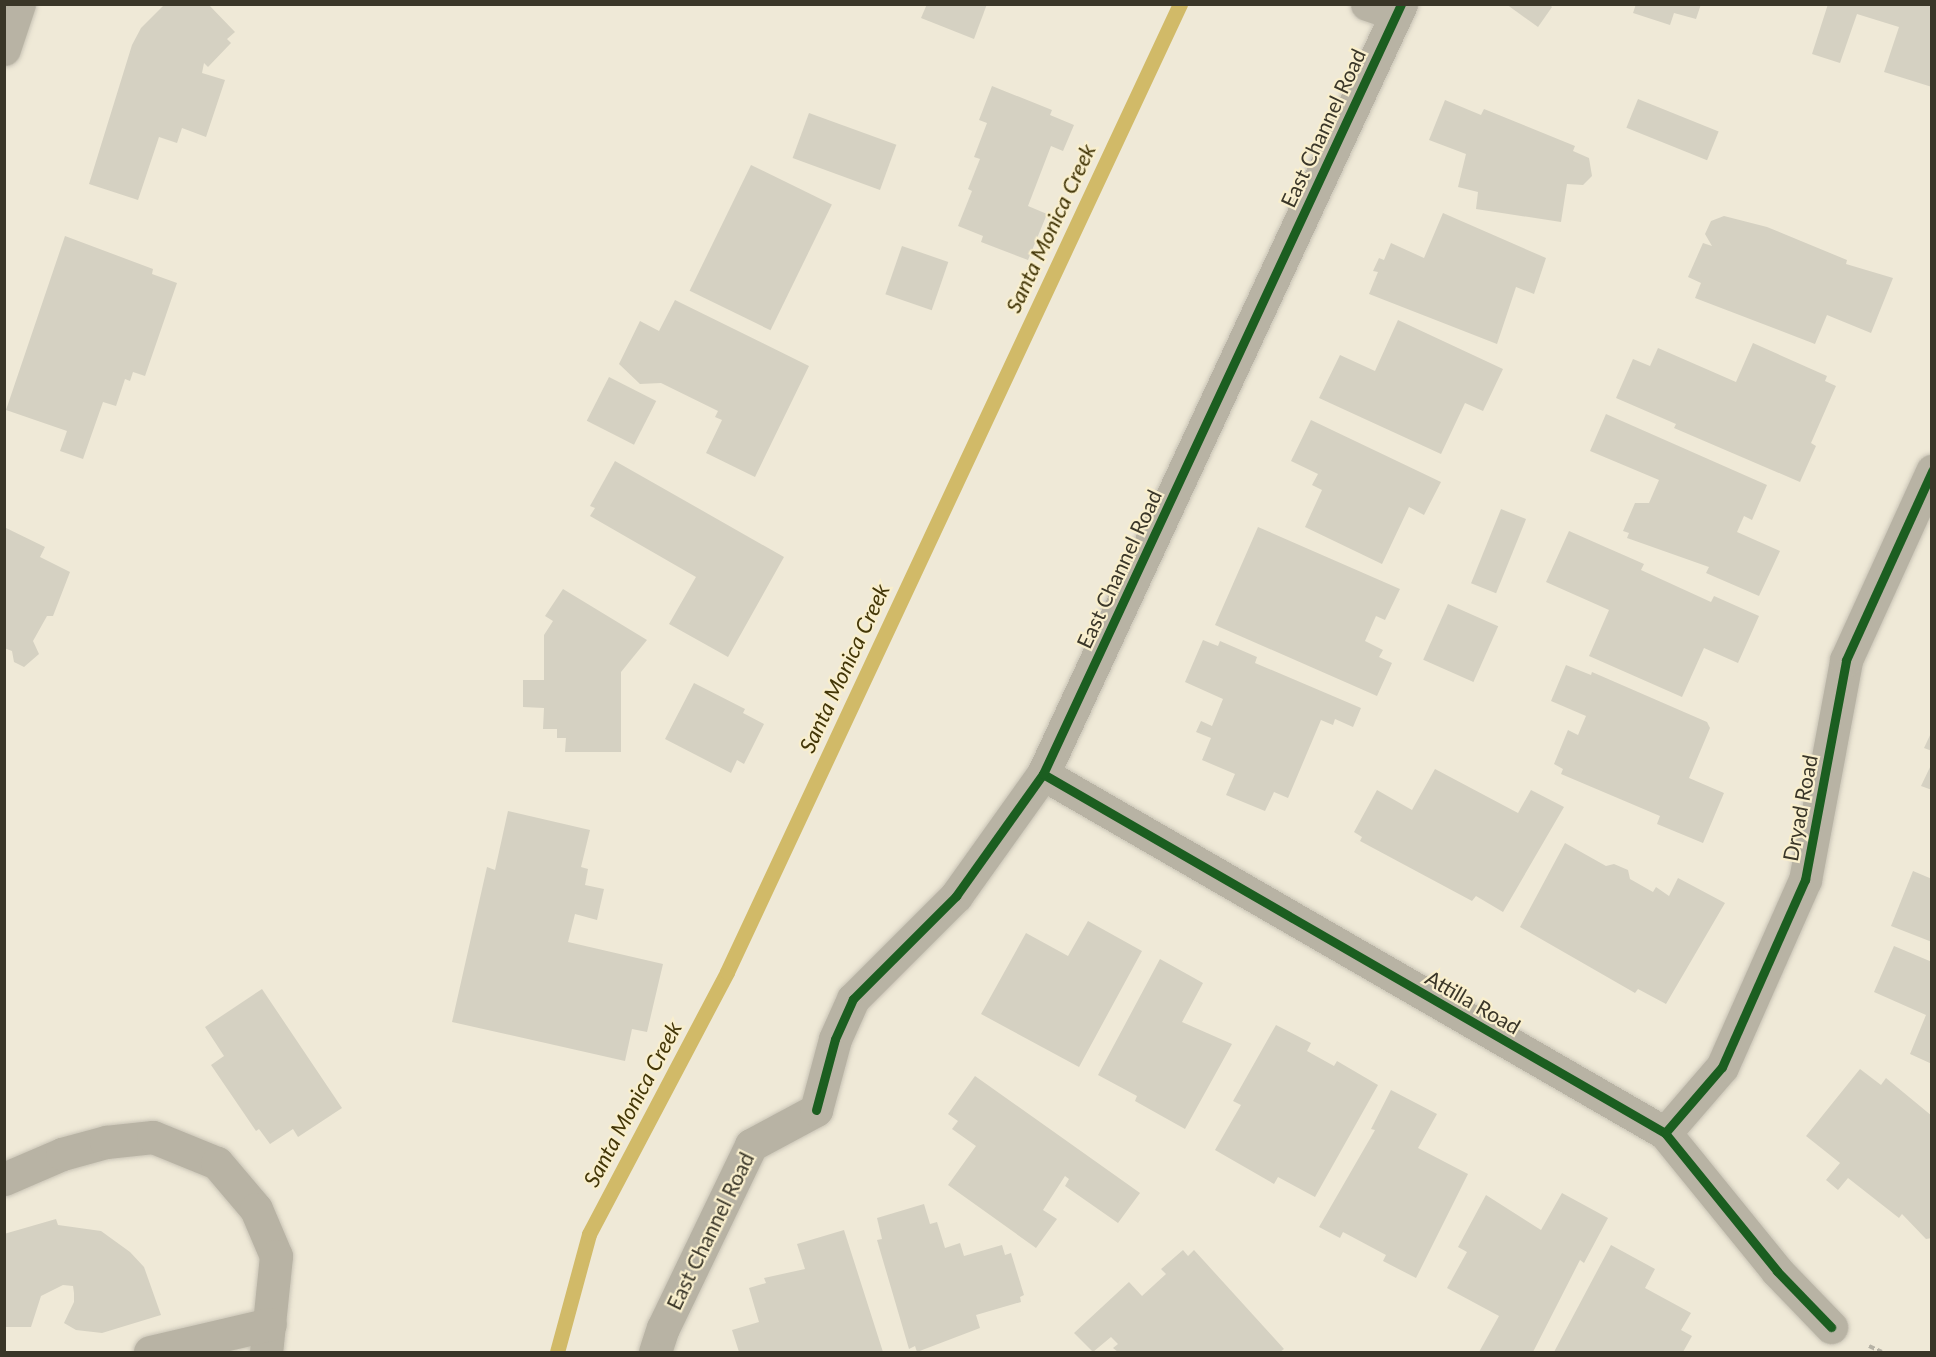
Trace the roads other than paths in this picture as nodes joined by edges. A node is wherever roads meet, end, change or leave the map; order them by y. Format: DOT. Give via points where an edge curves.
graph roads {
  1 [pos="19,4"];
  2 [pos="1388,8"];
  3 [pos="4,49"];
  4 [pos="1932,471"];
  5 [pos="1043,774"];
  6 [pos="1665,1133"];
  7 [pos="4,1179"];
  8 [pos="1831,1327"];
  9 [pos="268,1338"];
  10 [pos="659,1340"];
  11 [pos="150,1353"];
  1 -- 3 [label="street"];
  2 -- 5 [label="street, East Channel Road"];
  4 -- 6 [label="street, Dryad Road" via="1846,660 1805,880 1722,1067"];
  5 -- 6 [label="street, Attilla Road"];
  5 -- 10 [label="street, East Channel Road" via="956,896 852,999 835,1039 816,1110 752,1145"];
  6 -- 8 [label="street, Attilla Road" via="1777,1271"];
  7 -- 9 [label="street" via="106,1142 153,1137 217,1163 256,1209 276,1256"];
  9 -- 11 [label="street"];
}
